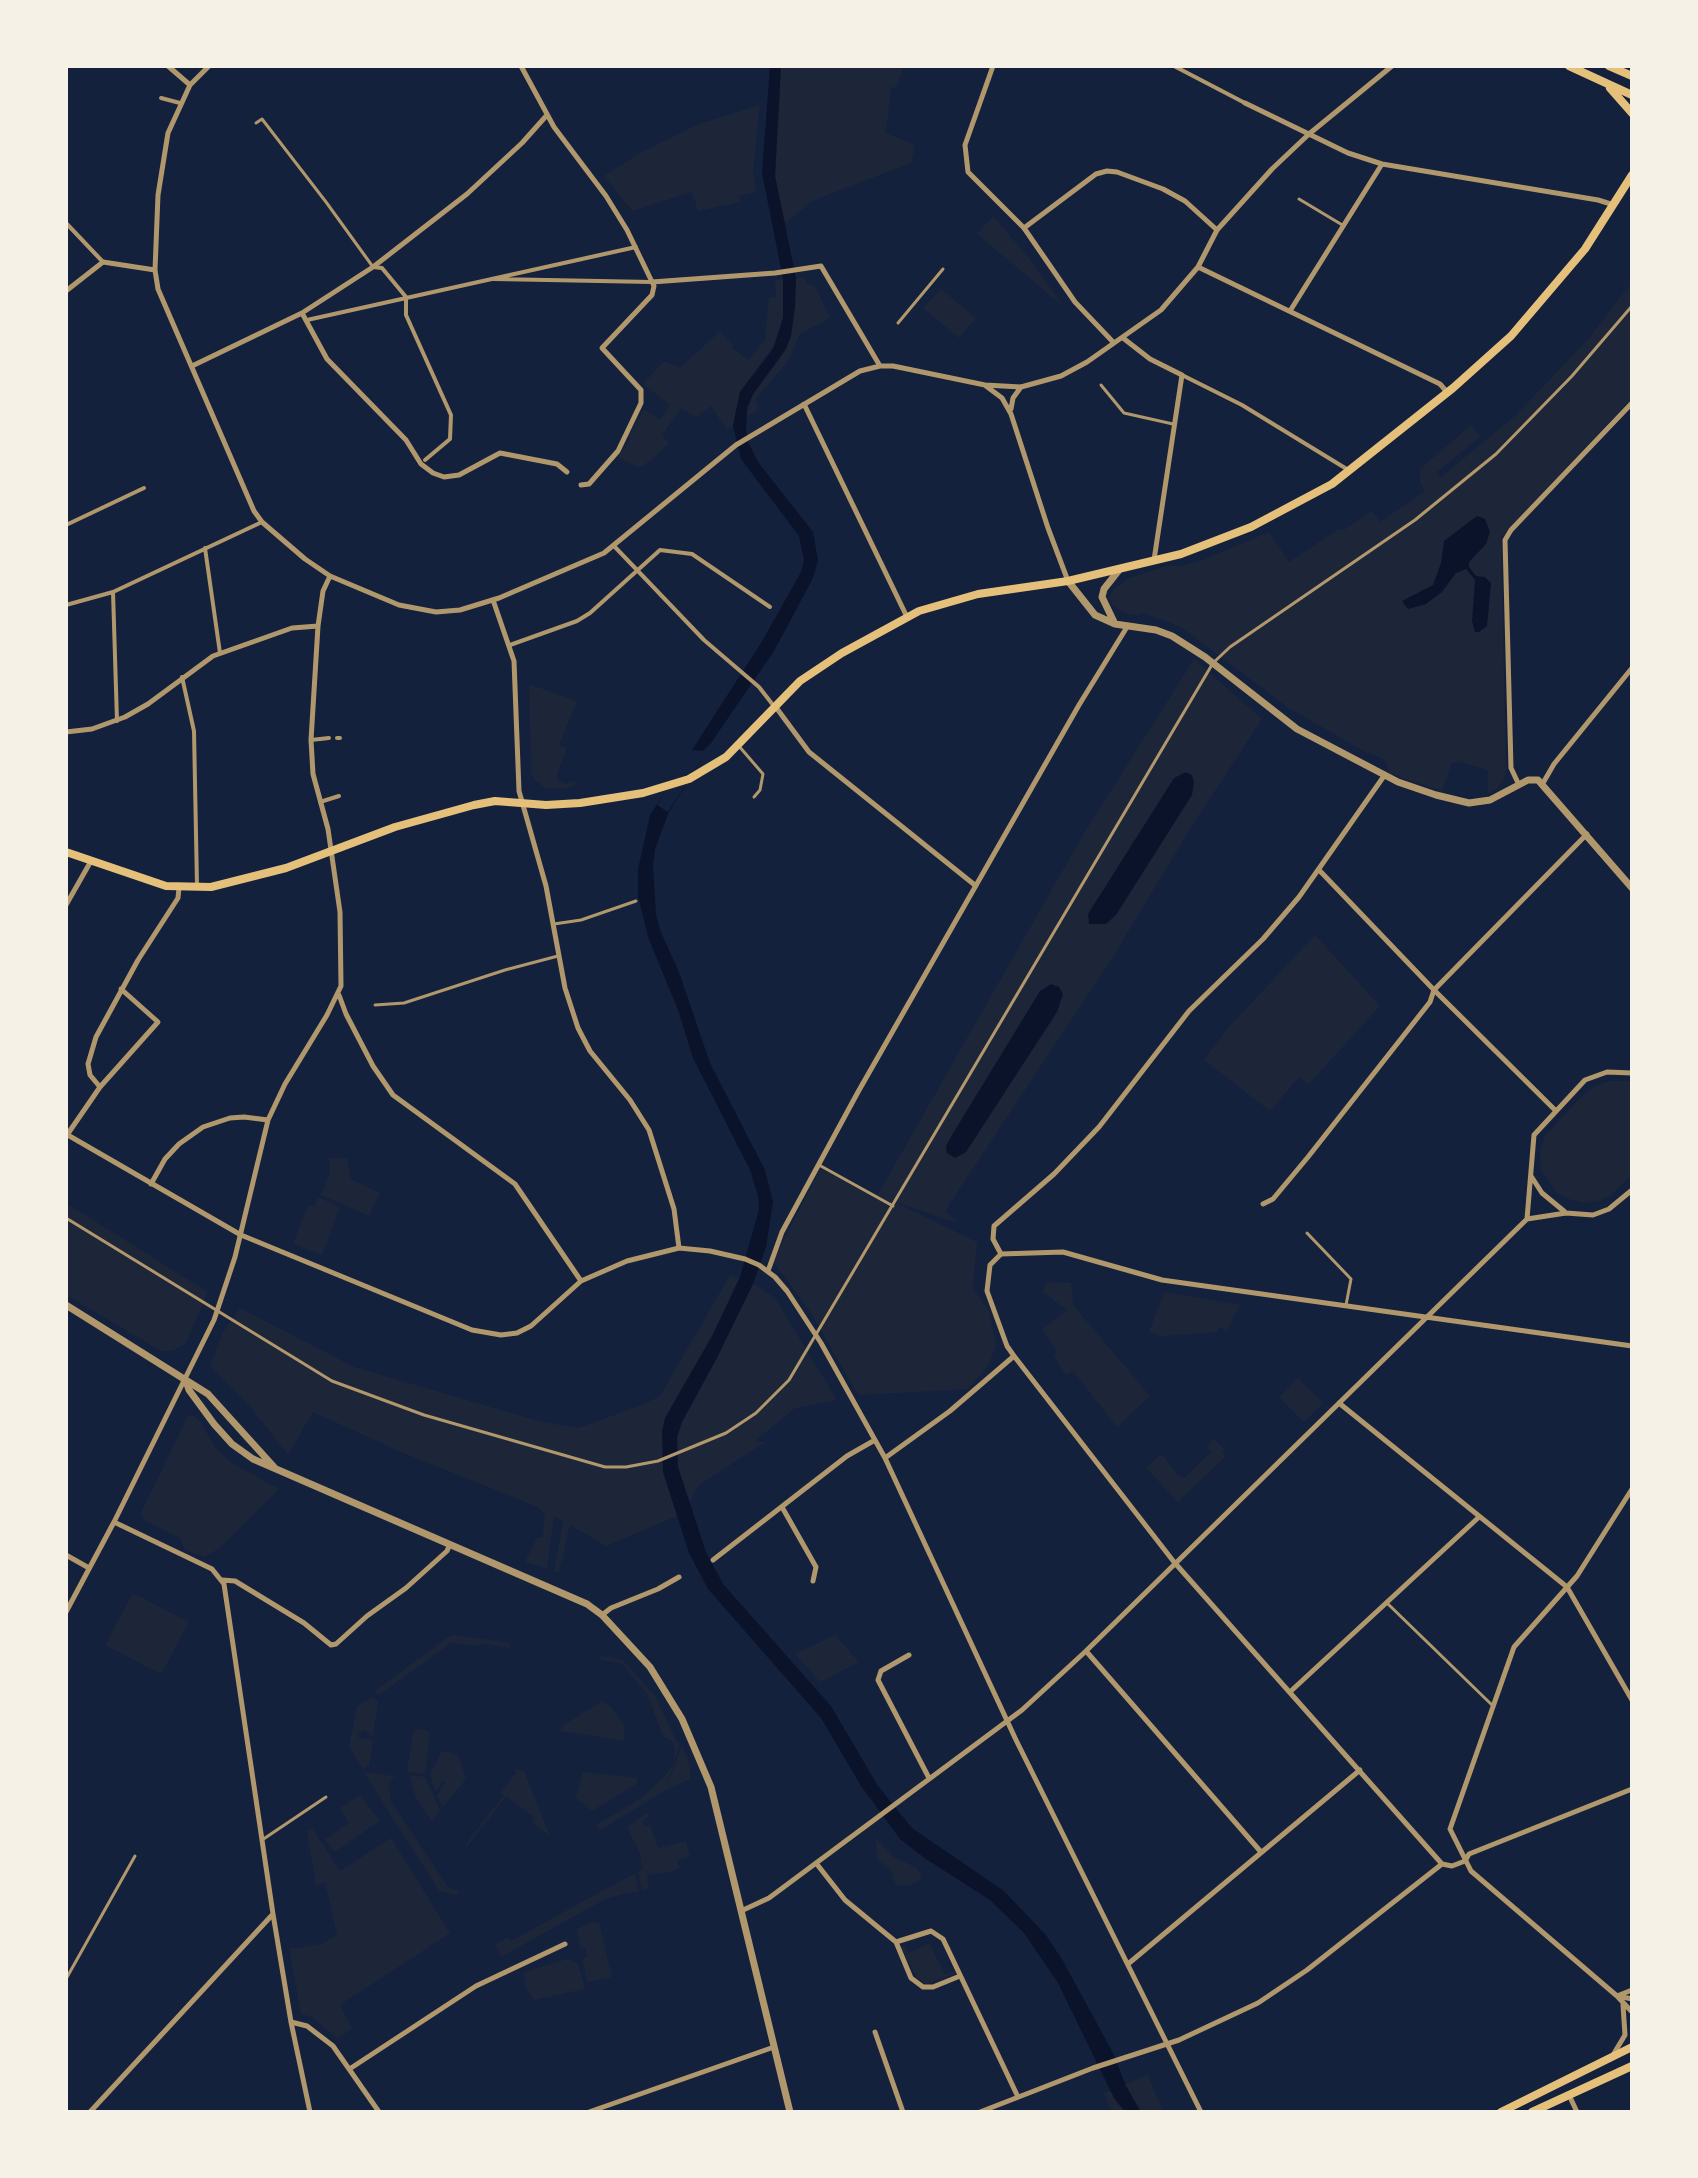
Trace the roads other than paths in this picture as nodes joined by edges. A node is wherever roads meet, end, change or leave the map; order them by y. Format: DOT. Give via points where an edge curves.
graph roads {
  1 [pos="168,66"];
  2 [pos="209,66"];
  3 [pos="521,66"];
  4 [pos="993,66"];
  5 [pos="1174,66"];
  6 [pos="1392,66"];
  7 [pos="1569,66"];
  8 [pos="1609,66"];
  9 [pos="1632,76"];
  10 [pos="1604,82"];
  11 [pos="190,85"];
  12 [pos="1632,95"];
  13 [pos="161,98"];
  14 [pos="180,103"];
  15 [pos="1245,103"];
  16 [pos="1632,113"];
  17 [pos="547,115"];
  18 [pos="256,123"];
  19 [pos="1309,134"];
  20 [pos="1382,164"];
  21 [pos="1632,175"];
  22 [pos="1299,199"];
  23 [pos="1614,205"];
  24 [pos="66,223"];
  25 [pos="1344,226"];
  26 [pos="1024,228"];
  27 [pos="1217,230"];
  28 [pos="636,247"];
  29 [pos="103,262"];
  30 [pos="373,267"];
  31 [pos="1198,267"];
  32 [pos="943,269"];
  33 [pos="155,270"];
  34 [pos="487,279"];
  35 [pos="652,282"];
  36 [pos="66,291"];
  37 [pos="406,297"];
  38 [pos="1632,306"];
  39 [pos="1290,311"];
  40 [pos="302,313"];
  41 [pos="305,320"];
  42 [pos="898,323"];
  43 [pos="1122,338"];
  44 [pos="1114,343"];
  45 [pos="192,366"];
  46 [pos="880,366"];
  47 [pos="1182,375"];
  48 [pos="985,385"];
  49 [pos="1101,385"];
  50 [pos="1021,387"];
  51 [pos="1447,392"];
  52 [pos="1632,403"];
  53 [pos="804,404"];
  54 [pos="1011,414"];
  55 [pos="1173,424"];
  56 [pos="425,460"];
  57 [pos="1351,471"];
  58 [pos="567,472"];
  59 [pos="581,485"];
  60 [pos="144,488"];
  61 [pos="262,522"];
  62 [pos="66,525"];
  63 [pos="614,546"];
  64 [pos="205,548"];
  65 [pos="1153,561"];
  66 [pos="1119,570"];
  67 [pos="638,571"];
  68 [pos="330,576"];
  69 [pos="1068,581"];
  70 [pos="113,592"];
  71 [pos="493,600"];
  72 [pos="66,605"];
  73 [pos="770,607"];
  74 [pos="907,617"];
  75 [pos="1115,624"];
  76 [pos="318,626"];
  77 [pos="1127,627"];
  78 [pos="510,645"];
  79 [pos="220,653"];
  80 [pos="1213,663"];
  81 [pos="1632,668"];
  82 [pos="182,677"];
  83 [pos="774,706"];
  84 [pos="117,721"];
  85 [pos="66,732"];
  86 [pos="329,738"];
  87 [pos="311,740"];
  88 [pos="738,745"];
  89 [pos="1384,776"];
  90 [pos="1543,783"];
  91 [pos="1519,785"];
  92 [pos="339,796"];
  93 [pos="754,797"];
  94 [pos="320,802"];
  95 [pos="522,803"];
  96 [pos="1587,834"];
  97 [pos="331,850"];
  98 [pos="66,852"];
  99 [pos="91,861"];
  100 [pos="1320,871"];
  101 [pos="976,886"];
  102 [pos="179,888"];
  103 [pos="197,888"];
  104 [pos="1632,888"];
  105 [pos="636,901"];
  106 [pos="66,905"];
  107 [pos="554,924"];
  108 [pos="558,956"];
  109 [pos="121,989"];
  110 [pos="1434,990"];
  111 [pos="339,994"];
  112 [pos="375,1005"];
  113 [pos="1632,1073"];
  114 [pos="100,1087"];
  115 [pos="1555,1110"];
  116 [pos="268,1120"];
  117 [pos="66,1134"];
  118 [pos="819,1165"];
  119 [pos="1529,1174"];
  120 [pos="151,1184"];
  121 [pos="1632,1190"];
  122 [pos="1263,1204"];
  123 [pos="893,1206"];
  124 [pos="1566,1213"];
  125 [pos="66,1218"];
  126 [pos="1527,1219"];
  127 [pos="1307,1233"];
  128 [pos="241,1235"];
  129 [pos="679,1248"];
  130 [pos="1001,1254"];
  131 [pos="768,1271"];
  132 [pos="581,1281"];
  133 [pos="66,1305"];
  134 [pos="1346,1305"];
  135 [pos="217,1311"];
  136 [pos="1427,1318"];
  137 [pos="816,1336"];
  138 [pos="1632,1346"];
  139 [pos="1014,1356"];
  140 [pos="186,1381"];
  141 [pos="1339,1403"];
  142 [pos="875,1440"];
  143 [pos="885,1458"];
  144 [pos="276,1468"];
  145 [pos="1632,1489"];
  146 [pos="782,1507"];
  147 [pos="1479,1517"];
  148 [pos="114,1522"];
  149 [pos="450,1544"];
  150 [pos="66,1555"];
  151 [pos="713,1560"];
  152 [pos="1174,1562"];
  153 [pos="89,1568"];
  154 [pos="679,1577"];
  155 [pos="222,1580"];
  156 [pos="813,1581"];
  157 [pos="1567,1587"];
  158 [pos="1385,1602"];
  159 [pos="66,1612"];
  160 [pos="602,1615"];
  161 [pos="1086,1651"];
  162 [pos="909,1655"];
  163 [pos="1291,1691"];
  164 [pos="1632,1700"];
  165 [pos="1493,1706"];
  166 [pos="1008,1720"];
  167 [pos="1360,1770"];
  168 [pos="929,1778"];
  169 [pos="1632,1789"];
  170 [pos="326,1797"];
  171 [pos="262,1840"];
  172 [pos="1261,1852"];
  173 [pos="135,1856"];
  174 [pos="1465,1861"];
  175 [pos="816,1863"];
  176 [pos="1442,1864"];
  177 [pos="741,1911"];
  178 [pos="273,1914"];
  179 [pos="896,1942"];
  180 [pos="565,1944"];
  181 [pos="1128,1964"];
  182 [pos="960,1976"];
  183 [pos="66,1979"];
  184 [pos="1632,1990"];
  185 [pos="1617,1996"];
  186 [pos="1632,1999"];
  187 [pos="1623,2004"];
  188 [pos="1632,2012"];
  189 [pos="291,2022"];
  190 [pos="875,2032"];
  191 [pos="1167,2043"];
  192 [pos="774,2047"];
  193 [pos="1632,2047"];
  194 [pos="1608,2059"];
  195 [pos="1632,2066"];
  196 [pos="351,2068"];
  197 [pos="1569,2094"];
  198 [pos="1018,2097"];
  199 [pos="609,2109"];
  200 [pos="90,2112"];
  201 [pos="310,2112"];
  202 [pos="379,2112"];
  203 [pos="589,2112"];
  204 [pos="790,2112"];
  205 [pos="903,2112"];
  206 [pos="980,2112"];
  207 [pos="1201,2112"];
  208 [pos="1501,2112"];
  209 [pos="1532,2112"];
  210 [pos="1577,2112"];
  1 -- 11 [label="street"];
  2 -- 11 [label="street"];
  3 -- 17 [label="street"];
  4 -- 26 [label="street" via="968,135 965,161 968,172"];
  5 -- 15 [label="street"];
  6 -- 19 [label="street"];
  7 -- 10 [label="main road"];
  8 -- 9 [label="main road"];
  10 -- 12 [label="main road"];
  10 -- 16 [label="main road"];
  11 -- 14 [label="street"];
  13 -- 14 [label="street"];
  14 -- 33 [label="street" via="165,148"];
  15 -- 19 [label="street"];
  17 -- 28 [label="street"];
  17 -- 30 [label="street" via="483,180"];
  18 -- 30 [label="lane" via="262,119"];
  19 -- 20 [label="street"];
  19 -- 27 [label="street"];
  20 -- 23 [label="street"];
  20 -- 25 [label="street"];
  21 -- 23 [label="main road"];
  22 -- 25 [label="lane"];
  23 -- 51 [label="main road" via="1530,315"];
  24 -- 29 [label="street"];
  25 -- 39 [label="street"];
  26 -- 27 [label="street" via="1107,171 1163,189"];
  26 -- 44 [label="street" via="1075,302"];
  27 -- 31 [label="street"];
  28 -- 34 [label="street"];
  28 -- 35 [label="street"];
  29 -- 33 [label="street"];
  29 -- 36 [label="street"];
  30 -- 37 [label="street" via="382,268"];
  30 -- 40 [label="street"];
  31 -- 39 [label="street"];
  31 -- 43 [label="street" via="1161,310"];
  32 -- 42 [label="lane"];
  33 -- 45 [label="street" via="158,289"];
  34 -- 35 [label="street"];
  34 -- 37 [label="street"];
  35 -- 46 [label="street" via="821,266"];
  35 -- 59 [label="street" via="652,295 602,348 641,390 641,403 618,451 589,484"];
  37 -- 41 [label="street"];
  37 -- 56 [label="street" via="406,315 451,415 450,439"];
  38 -- 80 [label="lane" via="1496,454 1415,520"];
  39 -- 51 [label="street"];
  40 -- 41 [label="street"];
  40 -- 45 [label="street"];
  41 -- 58 [label="street" via="327,359 429,471 453,477 504,453 557,464"];
  43 -- 44 [label="street"];
  43 -- 47 [label="street"];
  44 -- 50 [label="street" via="1061,376"];
  45 -- 61 [label="street"];
  46 -- 48 [label="street"];
  46 -- 53 [label="street" via="860,371"];
  47 -- 55 [label="street"];
  47 -- 57 [label="street"];
  48 -- 50 [label="street"];
  48 -- 54 [label="street"];
  49 -- 55 [label="lane" via="1124,413"];
  50 -- 54 [label="street"];
  51 -- 57 [label="main road"];
  52 -- 91 [label="street" via="1505,540 1511,768"];
  53 -- 63 [label="street" via="736,445"];
  53 -- 74 [label="street"];
  54 -- 69 [label="street"];
  55 -- 65 [label="street"];
  57 -- 65 [label="main road" via="1251,527"];
  60 -- 62 [label="street"];
  61 -- 64 [label="street"];
  61 -- 68 [label="street"];
  63 -- 67 [label="street"];
  63 -- 71 [label="street"];
  64 -- 70 [label="street"];
  64 -- 79 [label="street"];
  65 -- 66 [label="main road"];
  66 -- 69 [label="main road"];
  66 -- 75 [label="street" via="1102,597"];
  67 -- 73 [label="street" via="660,550 692,554"];
  67 -- 78 [label="street" via="577,621"];
  67 -- 83 [label="street"];
  68 -- 71 [label="street" via="408,607 449,611"];
  68 -- 76 [label="street"];
  69 -- 74 [label="main road" via="978,594"];
  69 -- 75 [label="street" via="1087,608"];
  70 -- 72 [label="street"];
  70 -- 84 [label="street"];
  71 -- 78 [label="street"];
  74 -- 83 [label="main road" via="823,664"];
  75 -- 77 [label="street"];
  76 -- 79 [label="street" via="299,626"];
  76 -- 87 [label="street"];
  77 -- 80 [label="street" via="1162,632"];
  77 -- 101 [label="street"];
  78 -- 95 [label="street"];
  79 -- 82 [label="street"];
  80 -- 89 [label="street" via="1297,729"];
  80 -- 123 [label="lane"];
  81 -- 90 [label="street"];
  82 -- 84 [label="street"];
  82 -- 103 [label="street" via="194,731"];
  83 -- 88 [label="main road"];
  83 -- 101 [label="street" via="809,752"];
  84 -- 85 [label="street"];
  86 -- 87 [label="street"];
  87 -- 94 [label="street"];
  88 -- 93 [label="lane" via="763,774"];
  88 -- 95 [label="main road" via="707,770 667,787 580,803"];
  89 -- 91 [label="street" via="1469,803 1490,800"];
  89 -- 100 [label="street"];
  90 -- 91 [label="street" via="1533,779"];
  90 -- 96 [label="street"];
  92 -- 94 [label="street"];
  94 -- 97 [label="street"];
  95 -- 97 [label="main road" via="474,805"];
  95 -- 107 [label="street"];
  96 -- 104 [label="street"];
  96 -- 110 [label="street"];
  97 -- 103 [label="main road" via="262,875"];
  97 -- 111 [label="street" via="342,930"];
  98 -- 99 [label="main road"];
  99 -- 102 [label="main road"];
  99 -- 106 [label="street"];
  100 -- 110 [label="street"];
  100 -- 130 [label="street" via="1263,939 1189,1011 1099,1127 994,1226 993,1239"];
  101 -- 118 [label="street"];
  102 -- 103 [label="main road"];
  102 -- 109 [label="street" via="178,898"];
  105 -- 107 [label="lane"];
  107 -- 108 [label="street"];
  108 -- 112 [label="lane" via="404,1003"];
  108 -- 129 [label="street" via="583,1039 649,1130 674,1209"];
  109 -- 114 [label="street" via="89,1056 90,1075"];
  109 -- 114 [label="street" via="158,1022"];
  110 -- 115 [label="street"];
  110 -- 122 [label="street" via="1430,1002 1308,1157"];
  111 -- 116 [label="street"];
  111 -- 132 [label="street" via="393,1095 515,1184"];
  113 -- 115 [label="street" via="1594,1075"];
  114 -- 117 [label="street"];
  115 -- 119 [label="street" via="1534,1135"];
  116 -- 120 [label="street" via="230,1118 203,1127 165,1159"];
  116 -- 128 [label="street"];
  117 -- 120 [label="street"];
  118 -- 123 [label="lane"];
  118 -- 131 [label="street" via="782,1232"];
  119 -- 124 [label="street"];
  119 -- 126 [label="street"];
  120 -- 128 [label="street"];
  121 -- 124 [label="street" via="1593,1215"];
  123 -- 137 [label="lane"];
  124 -- 126 [label="street"];
  125 -- 135 [label="lane"];
  126 -- 136 [label="street"];
  127 -- 134 [label="lane" via="1351,1279"];
  128 -- 132 [label="street" via="457,1325 501,1335 531,1326"];
  128 -- 135 [label="street"];
  129 -- 131 [label="street" via="745,1259"];
  129 -- 132 [label="street" via="627,1261"];
  130 -- 134 [label="street" via="1063,1252 1162,1280"];
  130 -- 139 [label="street" via="990,1265 987,1291"];
  131 -- 137 [label="street"];
  133 -- 140 [label="street"];
  134 -- 136 [label="street"];
  135 -- 137 [label="lane" via="332,1381 424,1415 598,1465 626,1467 686,1451 739,1425 789,1380"];
  135 -- 140 [label="street"];
  136 -- 138 [label="street"];
  136 -- 141 [label="street"];
  137 -- 142 [label="street"];
  139 -- 143 [label="street"];
  139 -- 152 [label="street"];
  140 -- 144 [label="street" via="208,1394"];
  140 -- 144 [label="street" via="232,1444"];
  140 -- 148 [label="street"];
  141 -- 147 [label="street"];
  141 -- 152 [label="street"];
  142 -- 143 [label="street"];
  142 -- 146 [label="street"];
  143 -- 166 [label="street"];
  144 -- 149 [label="street"];
  145 -- 157 [label="street"];
  146 -- 151 [label="street"];
  146 -- 156 [label="street" via="816,1567"];
  147 -- 157 [label="street"];
  147 -- 158 [label="street"];
  148 -- 153 [label="street"];
  148 -- 155 [label="street" via="212,1569"];
  149 -- 155 [label="street" via="336,1644 235,1581"];
  149 -- 160 [label="street" via="559,1590"];
  150 -- 153 [label="street"];
  152 -- 161 [label="street"];
  152 -- 163 [label="street"];
  153 -- 159 [label="street"];
  154 -- 160 [label="street"];
  155 -- 171 [label="street"];
  157 -- 164 [label="street"];
  157 -- 165 [label="street" via="1514,1647"];
  158 -- 163 [label="street"];
  158 -- 165 [label="lane"];
  160 -- 177 [label="street" via="660,1680 696,1747"];
  161 -- 166 [label="street"];
  161 -- 172 [label="street"];
  162 -- 168 [label="street" via="881,1671 878,1680"];
  163 -- 167 [label="street"];
  165 -- 174 [label="street" via="1450,1829"];
  166 -- 168 [label="street"];
  166 -- 181 [label="street"];
  167 -- 172 [label="street"];
  167 -- 176 [label="street"];
  168 -- 175 [label="street"];
  169 -- 174 [label="street" via="1469,1854"];
  170 -- 171 [label="lane"];
  171 -- 178 [label="street"];
  172 -- 181 [label="street"];
  173 -- 183 [label="lane"];
  174 -- 176 [label="street"];
  174 -- 185 [label="street"];
  175 -- 177 [label="street" via="769,1898"];
  175 -- 179 [label="street" via="854,1909"];
  176 -- 191 [label="street" via="1258,2003"];
  177 -- 192 [label="street"];
  178 -- 189 [label="street"];
  178 -- 200 [label="street"];
  179 -- 182 [label="street" via="935,1932"];
  179 -- 182 [label="street" via="911,1978 923,1987"];
  180 -- 196 [label="street" via="476,1986"];
  181 -- 191 [label="street"];
  182 -- 198 [label="street"];
  184 -- 185 [label="street"];
  185 -- 186 [label="street"];
  185 -- 187 [label="street"];
  187 -- 188 [label="street"];
  187 -- 194 [label="street" via="1625,2035"];
  189 -- 196 [label="street" via="318,2033"];
  189 -- 201 [label="street"];
  190 -- 205 [label="street"];
  191 -- 198 [label="street"];
  191 -- 207 [label="street"];
  192 -- 199 [label="street"];
  192 -- 204 [label="street"];
  193 -- 194 [label="main road"];
  194 -- 208 [label="main road"];
  195 -- 197 [label="main road"];
  196 -- 202 [label="street"];
  197 -- 209 [label="main road"];
  197 -- 210 [label="street"];
  198 -- 206 [label="street"];
  199 -- 203 [label="street"];
}
